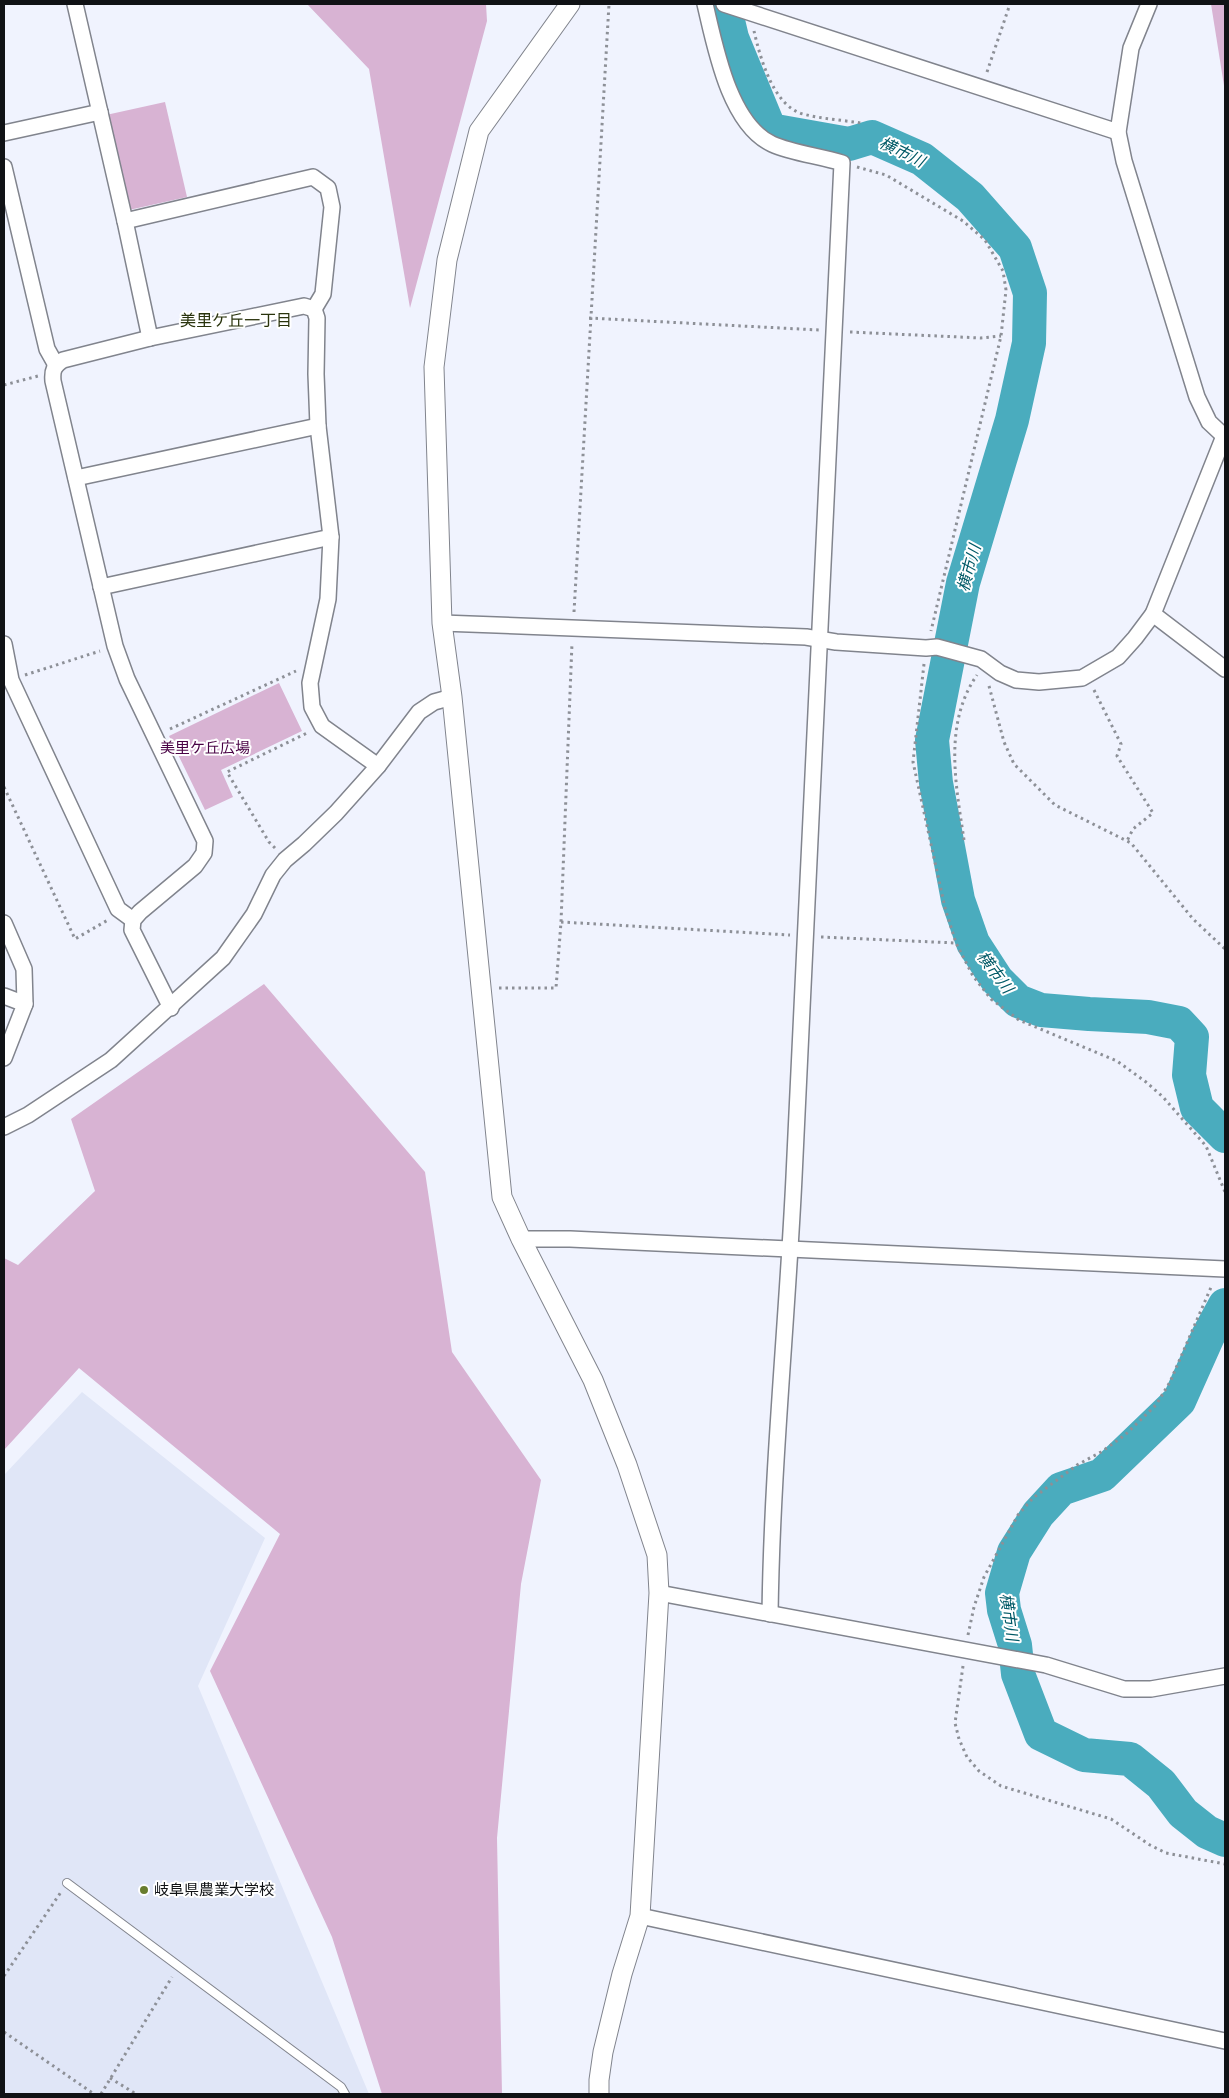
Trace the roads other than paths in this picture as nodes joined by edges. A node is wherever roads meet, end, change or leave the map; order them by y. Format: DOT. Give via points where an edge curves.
graph roads {
  1 [pos="75,4"];
  2 [pos="570,4"];
  3 [pos="705,4"];
  4 [pos="724,4"];
  5 [pos="1149,4"];
  6 [pos="100,112"];
  7 [pos="1118,132"];
  8 [pos="4,133"];
  9 [pos="4,167"];
  10 [pos="126,220"];
  11 [pos="314,310"];
  12 [pos="150,338"];
  13 [pos="54,368"];
  14 [pos="318,426"];
  15 [pos="1224,436"];
  16 [pos="76,478"];
  17 [pos="331,537"];
  18 [pos="101,587"];
  19 [pos="1153,614"];
  20 [pos="442,624"];
  21 [pos="821,639"];
  22 [pos="4,644"];
  23 [pos="1225,669"];
  24 [pos="452,697"];
  25 [pos="378,766"];
  26 [pos="133,920"];
  27 [pos="4,923"];
  28 [pos="4,996"];
  29 [pos="25,1004"];
  30 [pos="171,1008"];
  31 [pos="4,1058"];
  32 [pos="4,1127"];
  33 [pos="521,1239"];
  34 [pos="791,1250"];
  35 [pos="1221,1269"];
  36 [pos="659,1594"];
  37 [pos="770,1614"];
  38 [pos="1225,1676"];
  39 [pos="67,1883"];
  40 [pos="640,1916"];
  41 [pos="1225,2041"];
  42 [pos="345,2094"];
  43 [pos="599,2094"];
  1 -- 6 [label="street"];
  2 -- 20 [label="street" via="479,130 447,260 434,367"];
  3 -- 21 [label="street" via="719,64 742,118 756,135 773,144 842,163"];
  4 -- 7 [label="street"];
  5 -- 7 [label="street" via="1131,48"];
  6 -- 8 [label="street"];
  6 -- 10 [label="street"];
  7 -- 15 [label="street" via="1124,161 1197,397 1209,422"];
  9 -- 13 [label="street"];
  10 -- 11 [label="street" via="313,177 328,188 332,207 322,294"];
  10 -- 12 [label="street"];
  11 -- 12 [label="street" via="304,306"];
  11 -- 14 [label="street" via="317,318"];
  12 -- 13 [label="street" via="63,360"];
  13 -- 16 [label="street"];
  14 -- 16 [label="street"];
  14 -- 17 [label="street"];
  15 -- 19 [label="street"];
  16 -- 18 [label="street"];
  17 -- 18 [label="street"];
  17 -- 25 [label="street" via="328,599 310,683 312,707 322,726"];
  18 -- 26 [label="street" via="115,646 127,679 205,841 204,854 195,866"];
  19 -- 21 [label="street" via="1118,657 1082,678 1038,682 1016,680 983,663 937,647"];
  19 -- 23 [label="street"];
  20 -- 21 [label="street"];
  20 -- 24 [label="street"];
  21 -- 34 [label="street"];
  22 -- 26 [label="street" via="11,680 118,910"];
  24 -- 25 [label="street" via="434,702 420,712"];
  24 -- 33 [label="street" via="502,1197"];
  25 -- 30 [label="street" via="273,874 254,914 223,958"];
  26 -- 30 [label="street" via="132,930"];
  27 -- 29 [label="street" via="24,968"];
  28 -- 29 [label="street"];
  29 -- 31 [label="street"];
  30 -- 32 [label="street" via="111,1060 28,1115"];
  33 -- 34 [label="street"];
  33 -- 36 [label="street" via="593,1380 628,1464 657,1555"];
  34 -- 35 [label="street"];
  34 -- 37 [label="street" via="771,1526"];
  36 -- 37 [label="street"];
  36 -- 40 [label="street"];
  37 -- 38 [label="street" via="1046,1665 1124,1689 1151,1689"];
  39 -- 42 [label="lane" via="341,2087"];
  40 -- 41 [label="street"];
  40 -- 43 [label="street" via="603,2052"];
}
